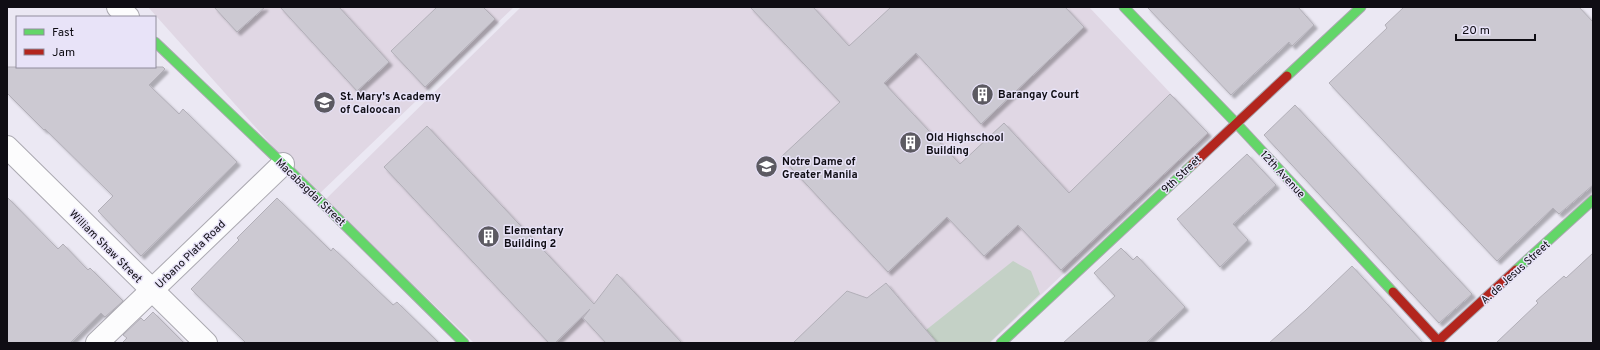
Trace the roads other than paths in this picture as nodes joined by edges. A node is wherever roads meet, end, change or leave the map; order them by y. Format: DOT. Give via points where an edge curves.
graph roads {
  1 [pos="118,7"];
  2 [pos="1124,7"];
  3 [pos="1361,7"];
  4 [pos="127,16"];
  5 [pos="156,43"];
  6 [pos="1236,123"];
  7 [pos="7,147"];
  8 [pos="283,164"];
  9 [pos="1593,200"];
  10 [pos="152,290"];
  11 [pos="1438,342"];
  12 [pos="97,343"];
  13 [pos="206,343"];
  14 [pos="464,343"];
  15 [pos="1001,343"];
  1 -- 4 [label="street"];
  2 -- 6 [label="street, 12th Avenue"];
  3 -- 6 [label="street, 9th Street"];
  5 -- 8 [label="street, Macabagdal Street"];
  6 -- 11 [label="street, 12th Avenue"];
  6 -- 15 [label="street, 9th Street"];
  7 -- 10 [label="street, William Shaw Street"];
  8 -- 10 [label="street, Urbano Plata Road"];
  8 -- 14 [label="street, Macabagdal Street"];
  9 -- 11 [label="street, A. de Jesus Street"];
  10 -- 12 [label="street, Urbano Plata Road"];
  10 -- 13 [label="street, William Shaw Street"];
}
